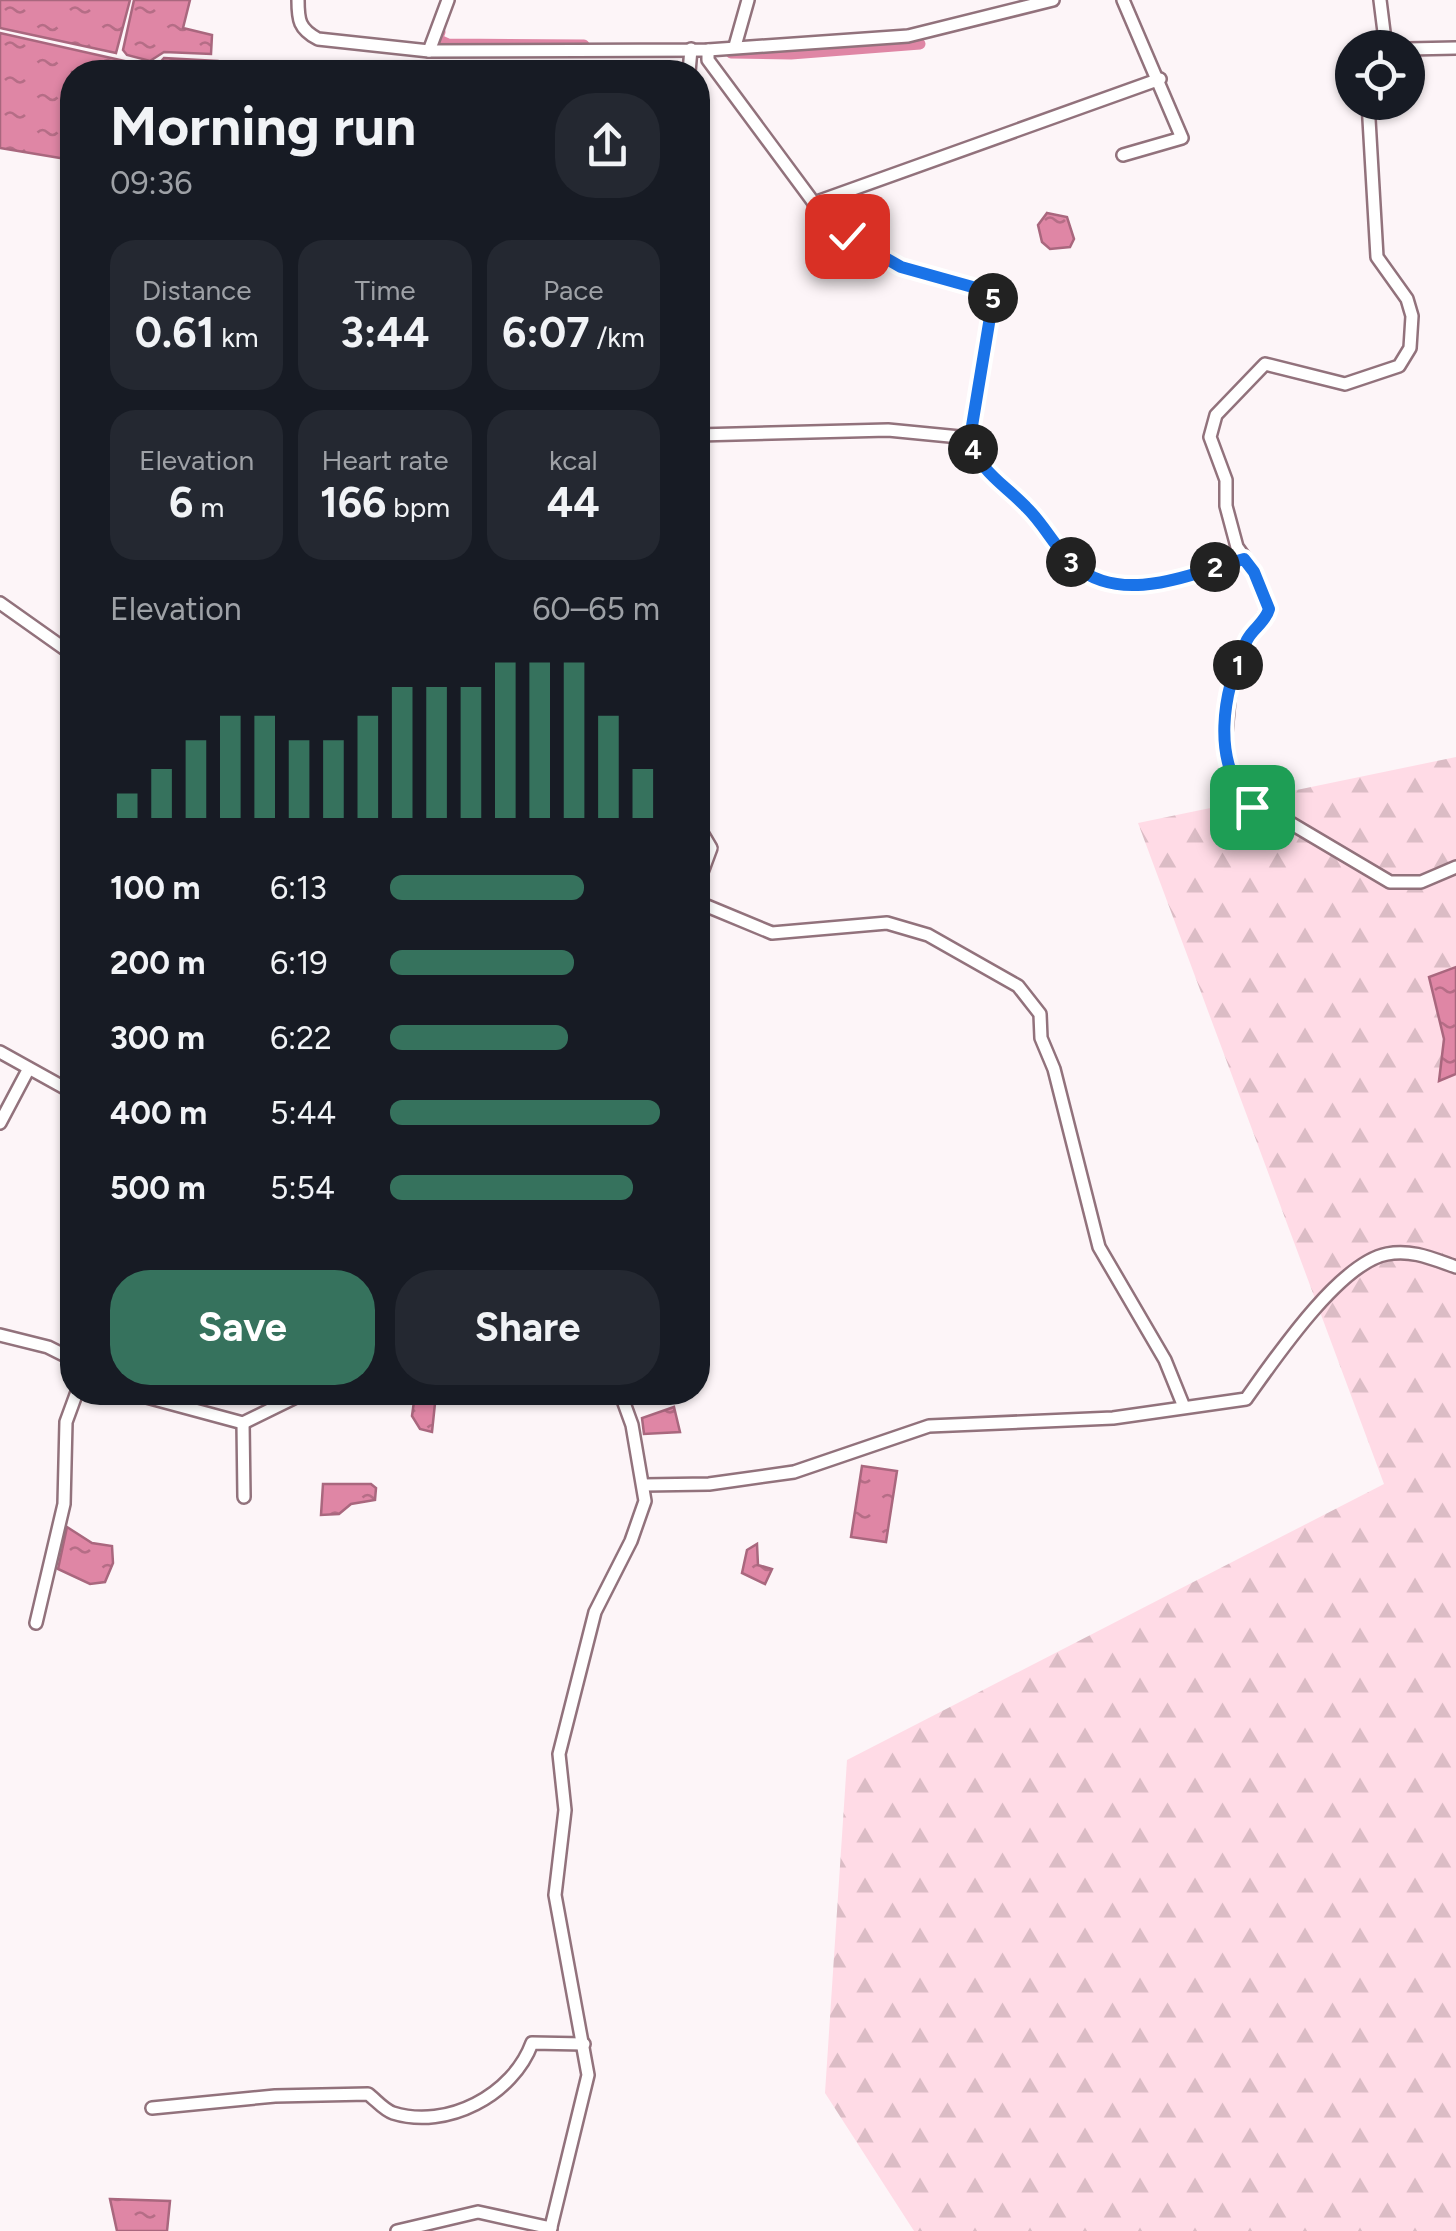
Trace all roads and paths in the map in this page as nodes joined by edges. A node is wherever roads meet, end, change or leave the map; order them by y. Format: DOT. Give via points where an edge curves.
graph roads {
  1 [pos="298,0"];
  2 [pos="448,0"];
  3 [pos="748,0"];
  4 [pos="1053,0"];
  5 [pos="1123,0"];
  6 [pos="1380,0"];
  7 [pos="1384,30"];
  8 [pos="736,46"];
  9 [pos="1456,48"];
  10 [pos="691,49"];
  11 [pos="1425,49"];
  12 [pos="428,50"];
  13 [pos="708,50"];
  14 [pos="691,60"];
  15 [pos="708,60"];
  16 [pos="710,63"];
  17 [pos="1160,78"];
  18 [pos="1369,120"];
  19 [pos="1123,155"];
  20 [pos="814,203"];
  21 [pos="710,435"];
  22 [pos="970,438"];
  23 [pos="1244,559"];
  24 [pos="0,603"];
  25 [pos="60,646"];
  26 [pos="1456,867"];
  27 [pos="710,907"];
  28 [pos="0,1052"];
  29 [pos="28,1070"];
  30 [pos="60,1086"];
  31 [pos="0,1123"];
  32 [pos="1456,1266"];
  33 [pos="0,1335"];
  34 [pos="60,1353"];
  35 [pos="72,1405"];
  36 [pos="176,1405"];
  37 [pos="280,1405"];
  38 [pos="623,1405"];
  39 [pos="1184,1407"];
  40 [pos="243,1423"];
  41 [pos="644,1484"];
  42 [pos="244,1497"];
  43 [pos="36,1623"];
  44 [pos="584,2044"];
  45 [pos="152,2108"];
  46 [pos="551,2229"];
  47 [pos="397,2231"];
  1 -- 12 [label="street" via="298,21 318,38"];
  2 -- 12 [label="street"];
  3 -- 8 [label="street"];
  4 -- 8 [label="street" via="908,36"];
  5 -- 17 [label="street"];
  6 -- 7 [label="street"];
  8 -- 13 [label="street"];
  9 -- 11 [label="street"];
  10 -- 12 [label="street"];
  10 -- 13 [label="street"];
  10 -- 14 [label="street"];
  13 -- 15 [label="street"];
  16 -- 20 [label="street"];
  17 -- 19 [label="street" via="1182,138"];
  17 -- 20 [label="street"];
  18 -- 23 [label="street" via="1377,257 1407,298 1410,348 1399,366 1345,384 1265,364 1216,416 1210,437"];
  20 -- 22 [label="street" via="847,236 901,267 994,293"];
  21 -- 22 [label="street" via="888,430"];
  22 -- 23 [label="street" via="990,478 1088,574 1142,588"];
  23 -- 26 [label="street" via="1269,609 1247,640 1224,714 1232,784 1252,807 1287,820 1390,882 1421,882"];
  24 -- 25 [label="street"];
  27 -- 39 [label="street" via="772,933 887,923 928,935 1018,986 1040,1014 1041,1038 1100,1247 1165,1360"];
  28 -- 29 [label="street"];
  29 -- 30 [label="street"];
  29 -- 31 [label="street"];
  32 -- 39 [label="street" via="1414,1252 1383,1254 1335,1287 1246,1399"];
  33 -- 34 [label="street"];
  35 -- 43 [label="street" via="64,1504"];
  36 -- 40 [label="street"];
  37 -- 40 [label="street"];
  38 -- 41 [label="street"];
  39 -- 41 [label="street" via="1113,1418 929,1426 794,1472 709,1484"];
  40 -- 42 [label="street"];
  41 -- 44 [label="street" via="631,1541 595,1612 560,1754 565,1810 555,1895"];
  44 -- 45 [label="street" via="532,2043 503,2089 435,2118 390,2112 368,2094"];
  44 -- 46 [label="street" via="588,2075"];
  46 -- 47 [label="street" via="478,2212"];
}
